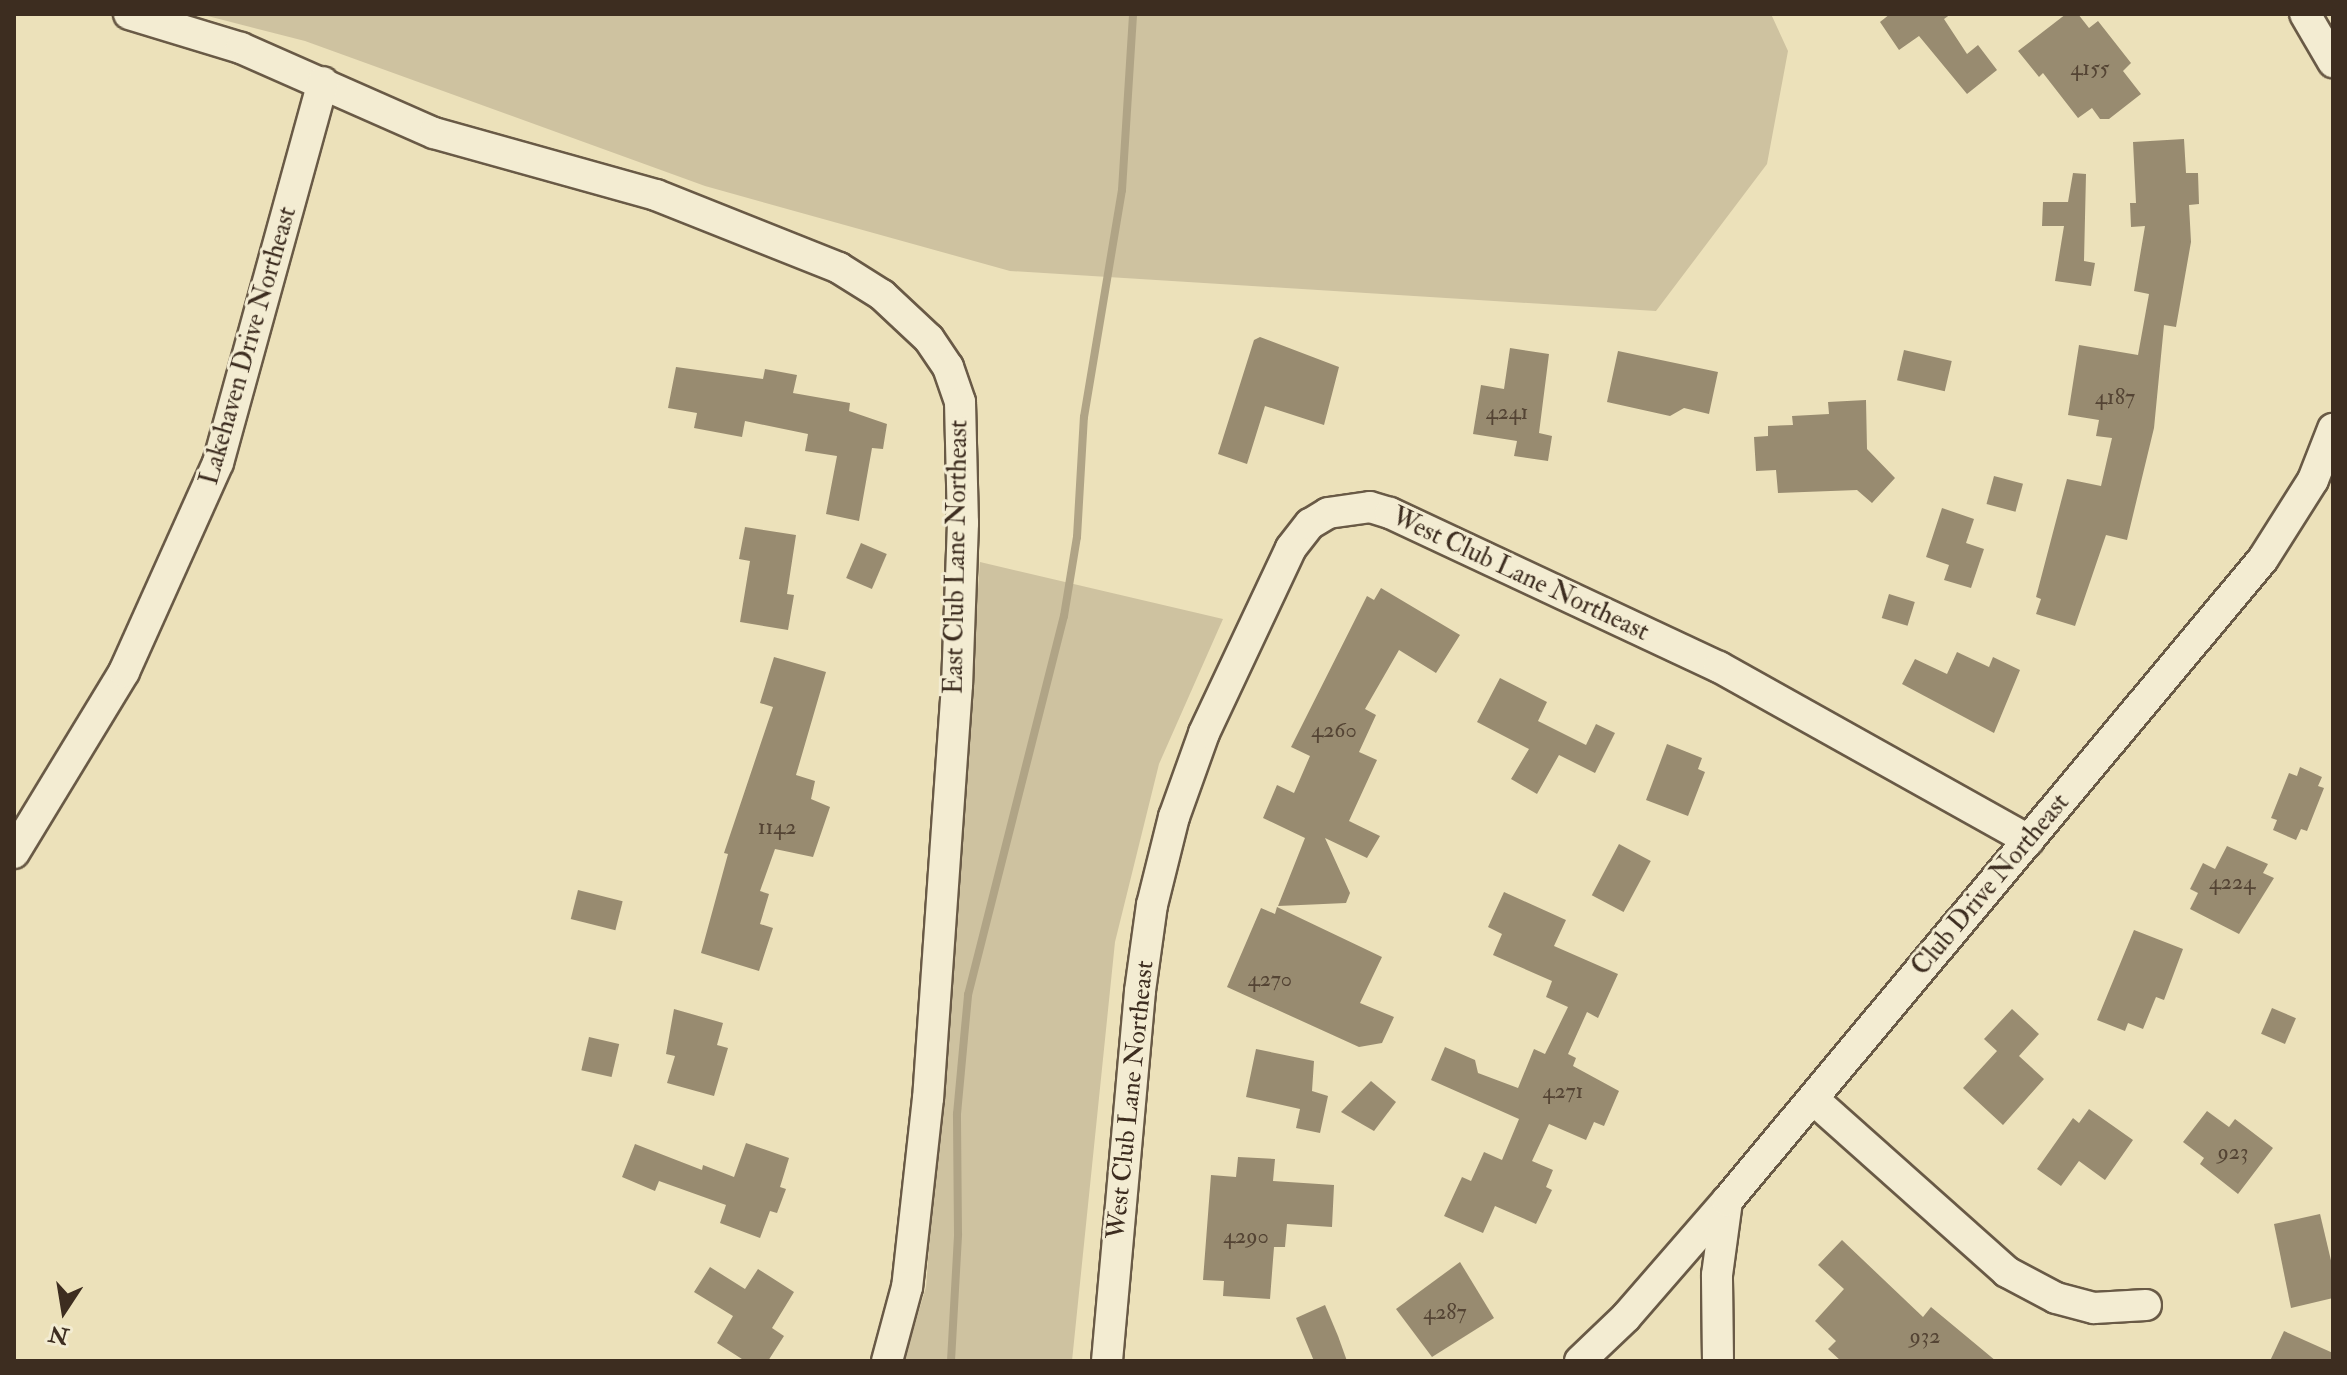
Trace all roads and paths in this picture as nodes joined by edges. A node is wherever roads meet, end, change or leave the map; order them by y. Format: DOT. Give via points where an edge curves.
graph roads {
  1 [pos="129,14"];
  2 [pos="2305,14"];
  3 [pos="2333,62"];
  4 [pos="323,82"];
  5 [pos="2333,429"];
  6 [pos="2029,840"];
  7 [pos="14,853"];
  8 [pos="1813,1099"];
  9 [pos="1727,1201"];
  10 [pos="2146,1305"];
  11 [pos="887,1361"];
  12 [pos="1107,1361"];
  13 [pos="1580,1361"];
  14 [pos="1718,1361"];
  1 -- 4 [label="street, East Club Lane Northeast" via="241,48"];
  2 -- 3 [label="street"];
  4 -- 7 [label="street, Lakehaven Drive Northeast" via="218,463 124,672"];
  4 -- 11 [label="street, East Club Lane Northeast" via="434,133 656,195 839,268 882,295 929,339 948,367 960,402 963,523 957,685 928,1098 907,1287"];
  5 -- 6 [label="street, Club Drive Northeast" via="2313,480 2263,559"];
  6 -- 8 [label="street, Club Drive Northeast"];
  6 -- 12 [label="street, West Club Lane Northeast" via="1719,667 1390,513 1370,507 1328,513 1310,524 1291,548 1204,733 1174,817 1152,905 1140,991"];
  8 -- 9 [label="street, Club Drive Northeast"];
  8 -- 10 [label="street" via="2007,1272 2056,1298 2094,1308"];
  9 -- 13 [label="street, Club Drive Northeast" via="1626,1317"];
  9 -- 14 [label="street" via="1717,1275"];
}
